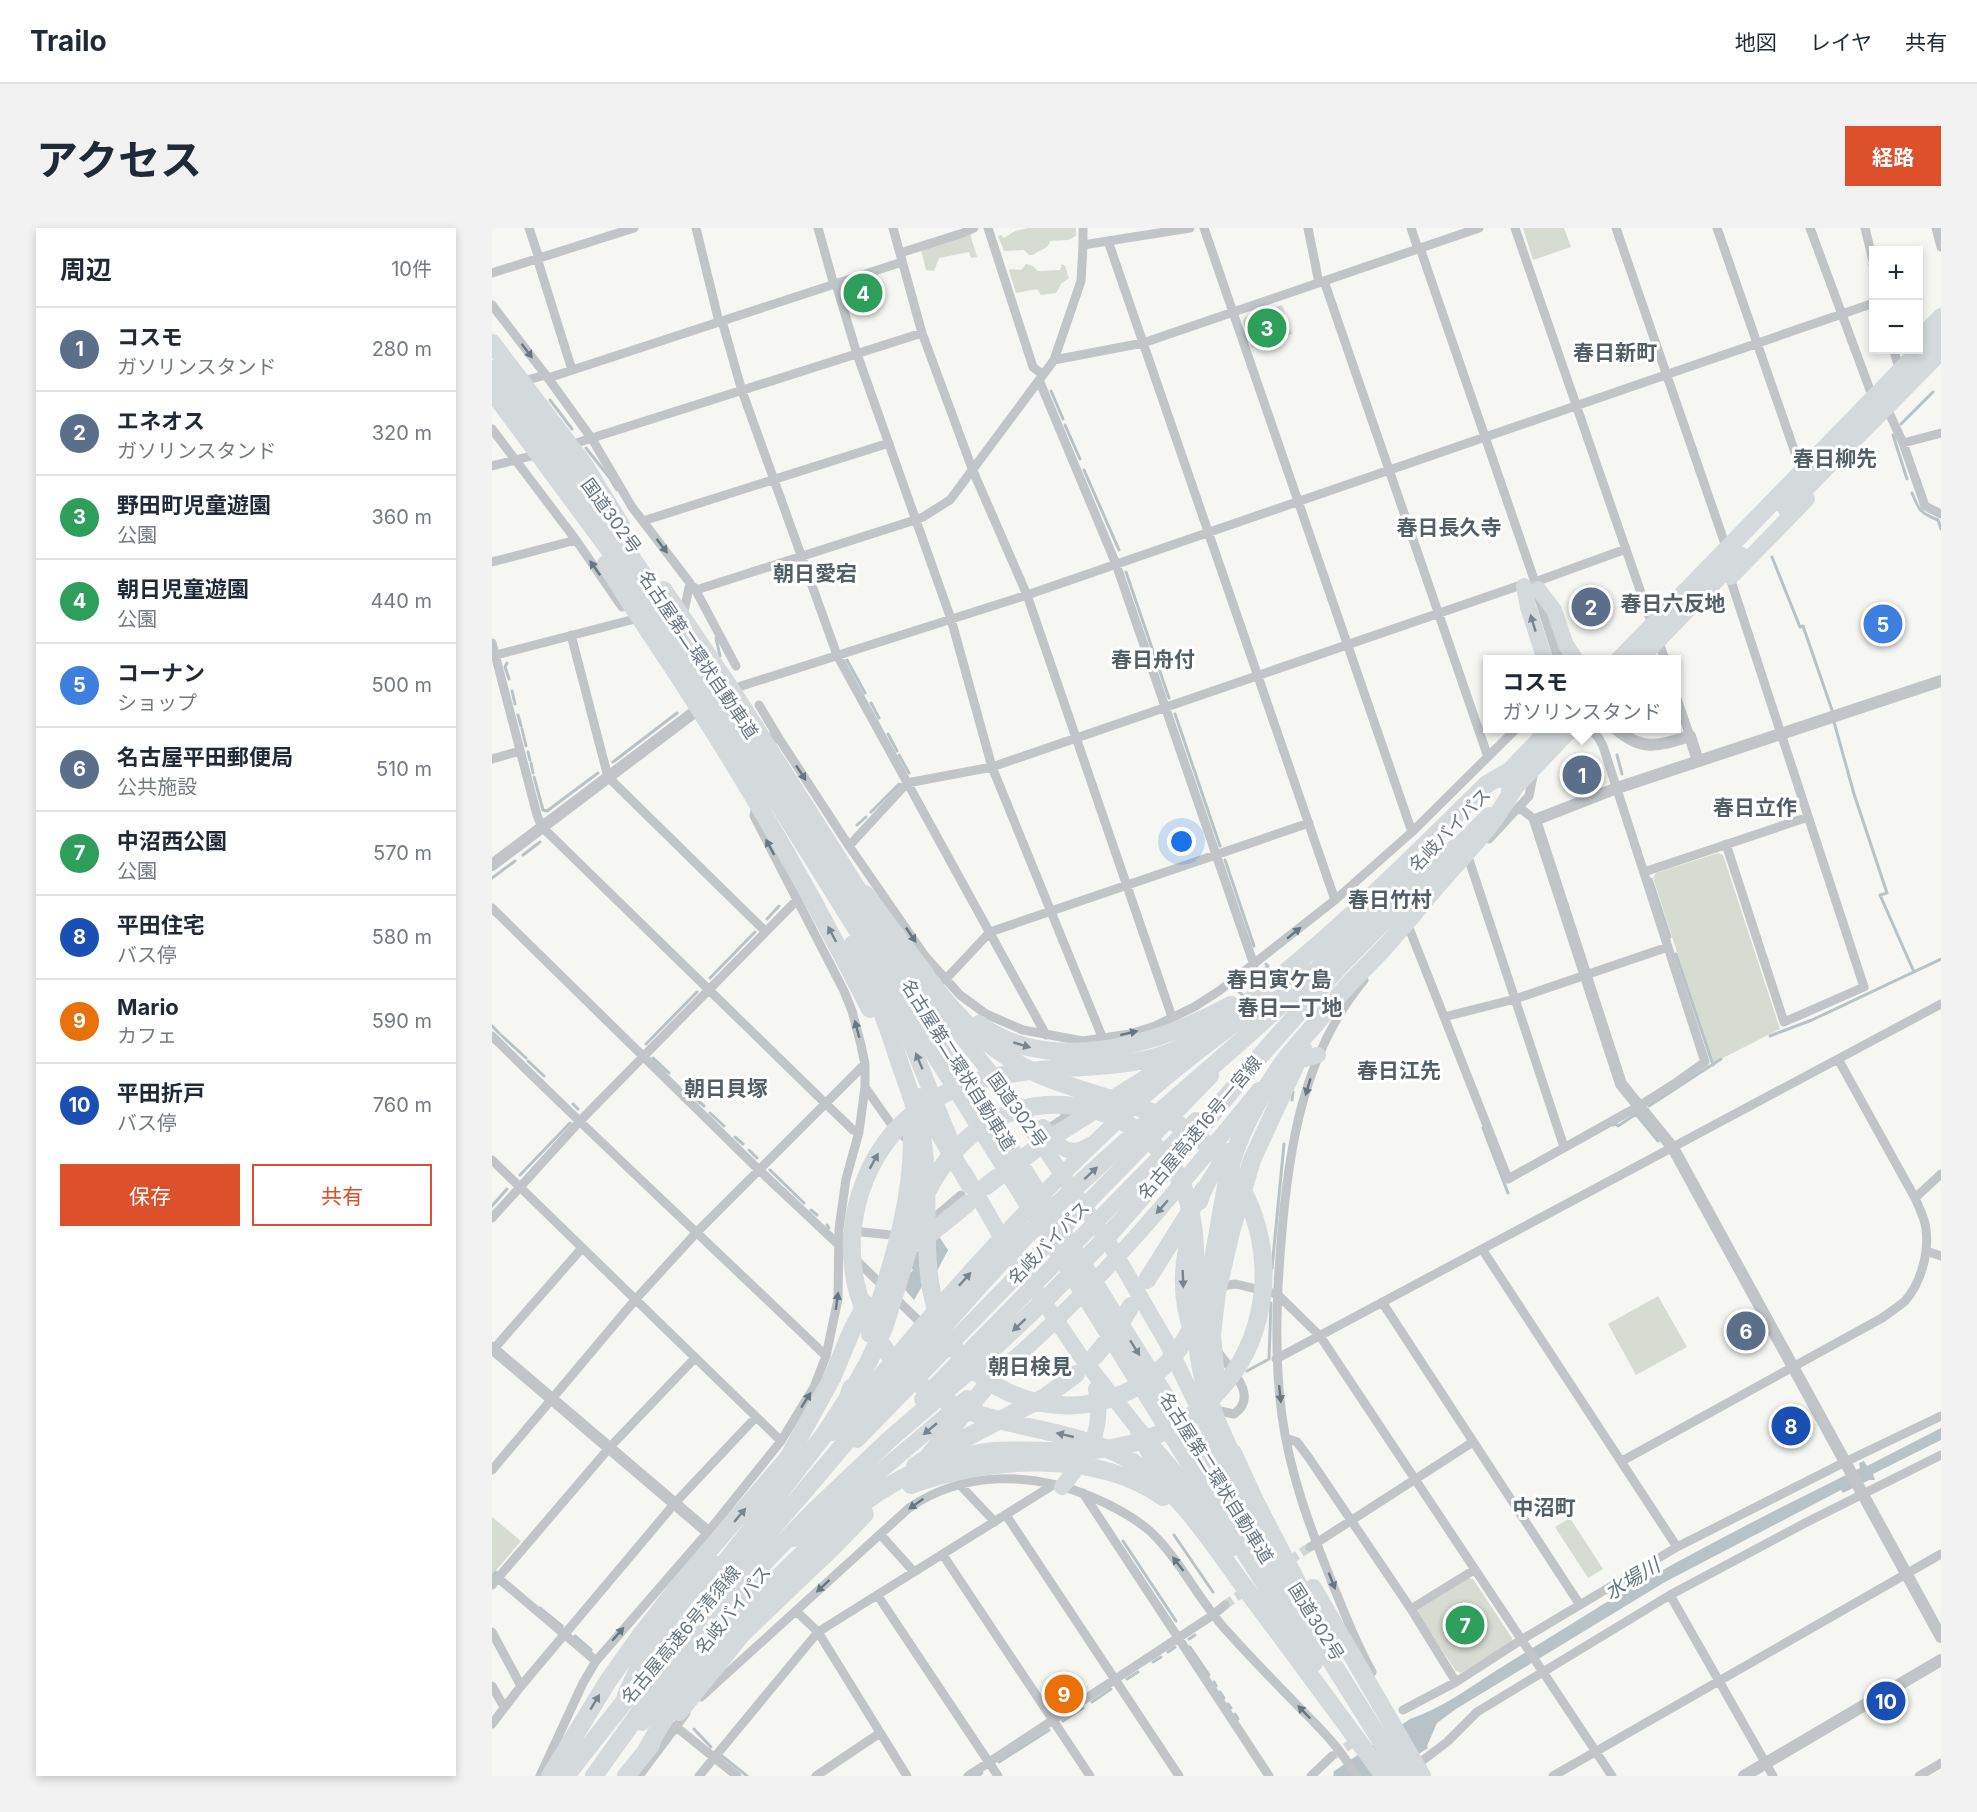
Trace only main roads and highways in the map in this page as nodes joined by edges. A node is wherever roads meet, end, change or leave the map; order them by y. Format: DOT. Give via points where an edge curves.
graph roads {
  1 [pos="1941,316"];
  2 [pos="1941,329"];
  3 [pos="1923,334"];
  4 [pos="492,343"];
  5 [pos="1941,351"];
  6 [pos="1900,354"];
  7 [pos="492,355"];
  8 [pos="1941,364"];
  9 [pos="492,369"];
  10 [pos="492,391"];
  11 [pos="492,405"];
  12 [pos="580,466"];
  13 [pos="638,553"];
  14 [pos="1543,655"];
  15 [pos="1573,655"];
  16 [pos="1617,655"];
  17 [pos="1624,655"];
  18 [pos="1643,655"];
  19 [pos="1659,655"];
  20 [pos="1546,733"];
  21 [pos="1547,733"];
  22 [pos="1566,733"];
  23 [pos="1573,733"];
  24 [pos="765,777"];
  25 [pos="1514,777"];
  26 [pos="1315,957"];
  27 [pos="1349,960"];
  28 [pos="919,967"];
  29 [pos="1312,1029"];
  30 [pos="1212,1039"];
  31 [pos="1318,1055"];
  32 [pos="1284,1057"];
  33 [pos="1271,1074"];
  34 [pos="909,1089"];
  35 [pos="1009,1096"];
  36 [pos="1054,1131"];
  37 [pos="1099,1139"];
  38 [pos="1030,1148"];
  39 [pos="1066,1179"];
  40 [pos="1204,1189"];
  41 [pos="973,1190"];
  42 [pos="1004,1243"];
  43 [pos="1115,1253"];
  44 [pos="1140,1281"];
  45 [pos="1131,1306"];
  46 [pos="1053,1318"];
  47 [pos="1032,1343"];
  48 [pos="1086,1364"];
  49 [pos="997,1374"];
  50 [pos="881,1377"];
  51 [pos="1207,1391"];
  52 [pos="848,1398"];
  53 [pos="1220,1412"];
  54 [pos="1139,1430"];
  55 [pos="784,1450"];
  56 [pos="927,1458"];
  57 [pos="1237,1465"];
  58 [pos="1058,1486"];
  59 [pos="799,1497"];
  60 [pos="814,1510"];
  61 [pos="847,1524"];
  62 [pos="1211,1542"];
  63 [pos="788,1543"];
  64 [pos="654,1664"];
  65 [pos="616,1716"];
  66 [pos="1414,1770"];
  67 [pos="550,1776"];
  68 [pos="568,1776"];
  69 [pos="594,1776"];
  70 [pos="600,1776"];
  71 [pos="626,1776"];
  72 [pos="1369,1776"];
  73 [pos="1379,1776"];
  74 [pos="1384,1776"];
  1 -- 3 [label="highway"];
  2 -- 17 [label="highway"];
  4 -- 12 [label="highway"];
  5 -- 18 [label="highway"];
  6 -- 16 [label="highway"];
  7 -- 12 [label="highway, 国道302号"];
  8 -- 19 [label="highway"];
  9 -- 24 [label="highway, 名古屋第二環状自動車道" via="682,629"];
  10 -- 24 [label="highway, 名古屋第二環状自動車道" via="651,609"];
  41 -- 10 [label="highway, one-way" via="899,1065 803,881 702,712"];
  11 -- 24 [label="highway, 国道302号" via="554,486 706,704"];
  12 -- 13 [label="highway"];
  13 -- 35 [label="highway, 国道302号" via="732,688 900,955"];
  14 -- 15 [label="highway, one-way" via="1528,607 1531,582 1554,610"];
  20 -- 26 [label="highway, 名岐バイパス"];
  21 -- 25 [label="highway, 名古屋高速16号一宮線"];
  22 -- 25 [label="highway, 名古屋高速16号一宮線"];
  23 -- 27 [label="highway, 名岐バイパス"];
  24 -- 28 [label="highway"];
  24 -- 34 [label="highway" via="864,966"];
  41 -- 24 [label="highway, 国道302号, one-way" via="894,1007"];
  24 -- 66 [label="highway, 名古屋第二環状自動車道, one-way"];
  24 -- 74 [label="highway, 名古屋第二環状自動車道"];
  25 -- 26 [label="highway" via="1487,784 1357,910"];
  25 -- 29 [label="highway" via="1494,820"];
  59 -- 25 [label="highway, 名古屋高速16号一宮線, one-way" via="942,1329 1059,1203 1320,968"];
  25 -- 60 [label="highway, 名古屋高速16号一宮線, one-way" via="1338,968 1107,1237 977,1364"];
  28 -- 26 [label="highway, one-way" via="967,1015 1007,1041 1043,1050 1083,1052 1149,1039 1220,1011"];
  26 -- 30 [label="highway"];
  62 -- 26 [label="highway, one-way" via="1181,1504 1134,1463 1096,1444 970,1413 917,1383 874,1334 858,1292 852,1253 855,1216 878,1154 901,1125 928,1102 963,1085 999,1075 1133,1063 1166,1055 1213,1029"];
  26 -- 65 [label="highway, 名岐バイパス" via="796,1504"];
  27 -- 32 [label="highway" via="1327,1002"];
  27 -- 63 [label="highway, 名岐バイパス" via="904,1418"];
  28 -- 61 [label="highway" via="960,1018 1008,1058 1058,1082 1167,1118 1217,1154 1246,1198 1259,1231 1264,1266 1262,1301 1253,1336 1239,1365 1207,1404 1175,1427 1141,1441 1098,1450 994,1452 942,1462 912,1473 873,1496"];
  29 -- 34 [label="highway" via="1275,1073 1237,1146 1206,1293 1181,1348 1148,1380 1111,1399 1085,1405 1042,1404 1006,1391 963,1359 947,1335 930,1286 925,1159"];
  29 -- 57 [label="highway" via="1252,1160 1217,1292 1212,1334 1216,1385 1221,1417"];
  30 -- 36 [label="highway"];
  30 -- 37 [label="highway"];
  31 -- 32 [label="highway" via="1305,1059"];
  32 -- 33 [label="highway"];
  33 -- 40 [label="highway" via="1255,1108"];
  33 -- 43 [label="highway, one-way" via="1166,1204"];
  34 -- 52 [label="highway" via="913,1139 906,1206"];
  35 -- 37 [label="highway" via="1035,1116 1065,1149 1076,1151"];
  35 -- 39 [label="highway, 国道302号"];
  37 -- 39 [label="highway"];
  38 -- 41 [label="highway"];
  39 -- 42 [label="highway"];
  39 -- 43 [label="highway, 国道302号"];
  40 -- 44 [label="highway"];
  40 -- 51 [label="highway, one-way" via="1185,1248 1182,1275 1188,1322 1208,1374"];
  41 -- 42 [label="highway, 国道302号"];
  41 -- 55 [label="highway" via="901,1257 880,1284 852,1330 832,1378"];
  42 -- 46 [label="highway, 国道302号"];
  50 -- 42 [label="highway, one-way" via="924,1325"];
  43 -- 44 [label="highway, 国道302号"];
  43 -- 46 [label="highway"];
  44 -- 51 [label="highway"];
  44 -- 66 [label="highway, 国道302号" via="1228,1470 1279,1568"];
  45 -- 48 [label="highway" via="1117,1329"];
  46 -- 47 [label="highway"];
  46 -- 48 [label="highway, 国道302号"];
  47 -- 48 [label="highway" via="1061,1343"];
  47 -- 49 [label="highway"];
  48 -- 54 [label="highway, 国道302号"];
  48 -- 56 [label="highway" via="1045,1397"];
  48 -- 58 [label="highway" via="1098,1396 1097,1428 1090,1449"];
  49 -- 56 [label="highway"];
  49 -- 63 [label="highway, one-way" via="831,1513"];
  50 -- 55 [label="highway"];
  50 -- 65 [label="highway" via="679,1606 644,1654"];
  51 -- 53 [label="highway"];
  52 -- 57 [label="highway" via="885,1328 925,1196 953,1151 975,1131 1022,1109 1054,1105 1086,1108 1128,1124 1152,1142 1184,1190 1195,1235 1196,1334 1203,1377 1212,1410"];
  52 -- 64 [label="highway" via="811,1453 671,1633"];
  53 -- 66 [label="highway" via="1268,1509"];
  54 -- 72 [label="highway" via="1203,1545"];
  54 -- 73 [label="highway, 国道302号" via="1222,1533"];
  67 -- 55 [label="highway, one-way" via="640,1636"];
  56 -- 61 [label="highway"];
  57 -- 66 [label="highway" via="1336,1656"];
  59 -- 64 [label="highway, 名古屋高速6号清須線"];
  60 -- 69 [label="highway, 名古屋高速6号清須線" via="687,1646"];
  61 -- 62 [label="highway" via="875,1501 936,1477 996,1465 1063,1464 1105,1471 1140,1483 1172,1504"];
  61 -- 71 [label="highway" via="788,1567 733,1624 698,1665 644,1754"];
  62 -- 74 [label="highway"];
  63 -- 70 [label="highway, 名岐バイパス"];
  64 -- 68 [label="highway, 名古屋高速6号清須線"];
  65 -- 68 [label="highway, 名岐バイパス"];
}
